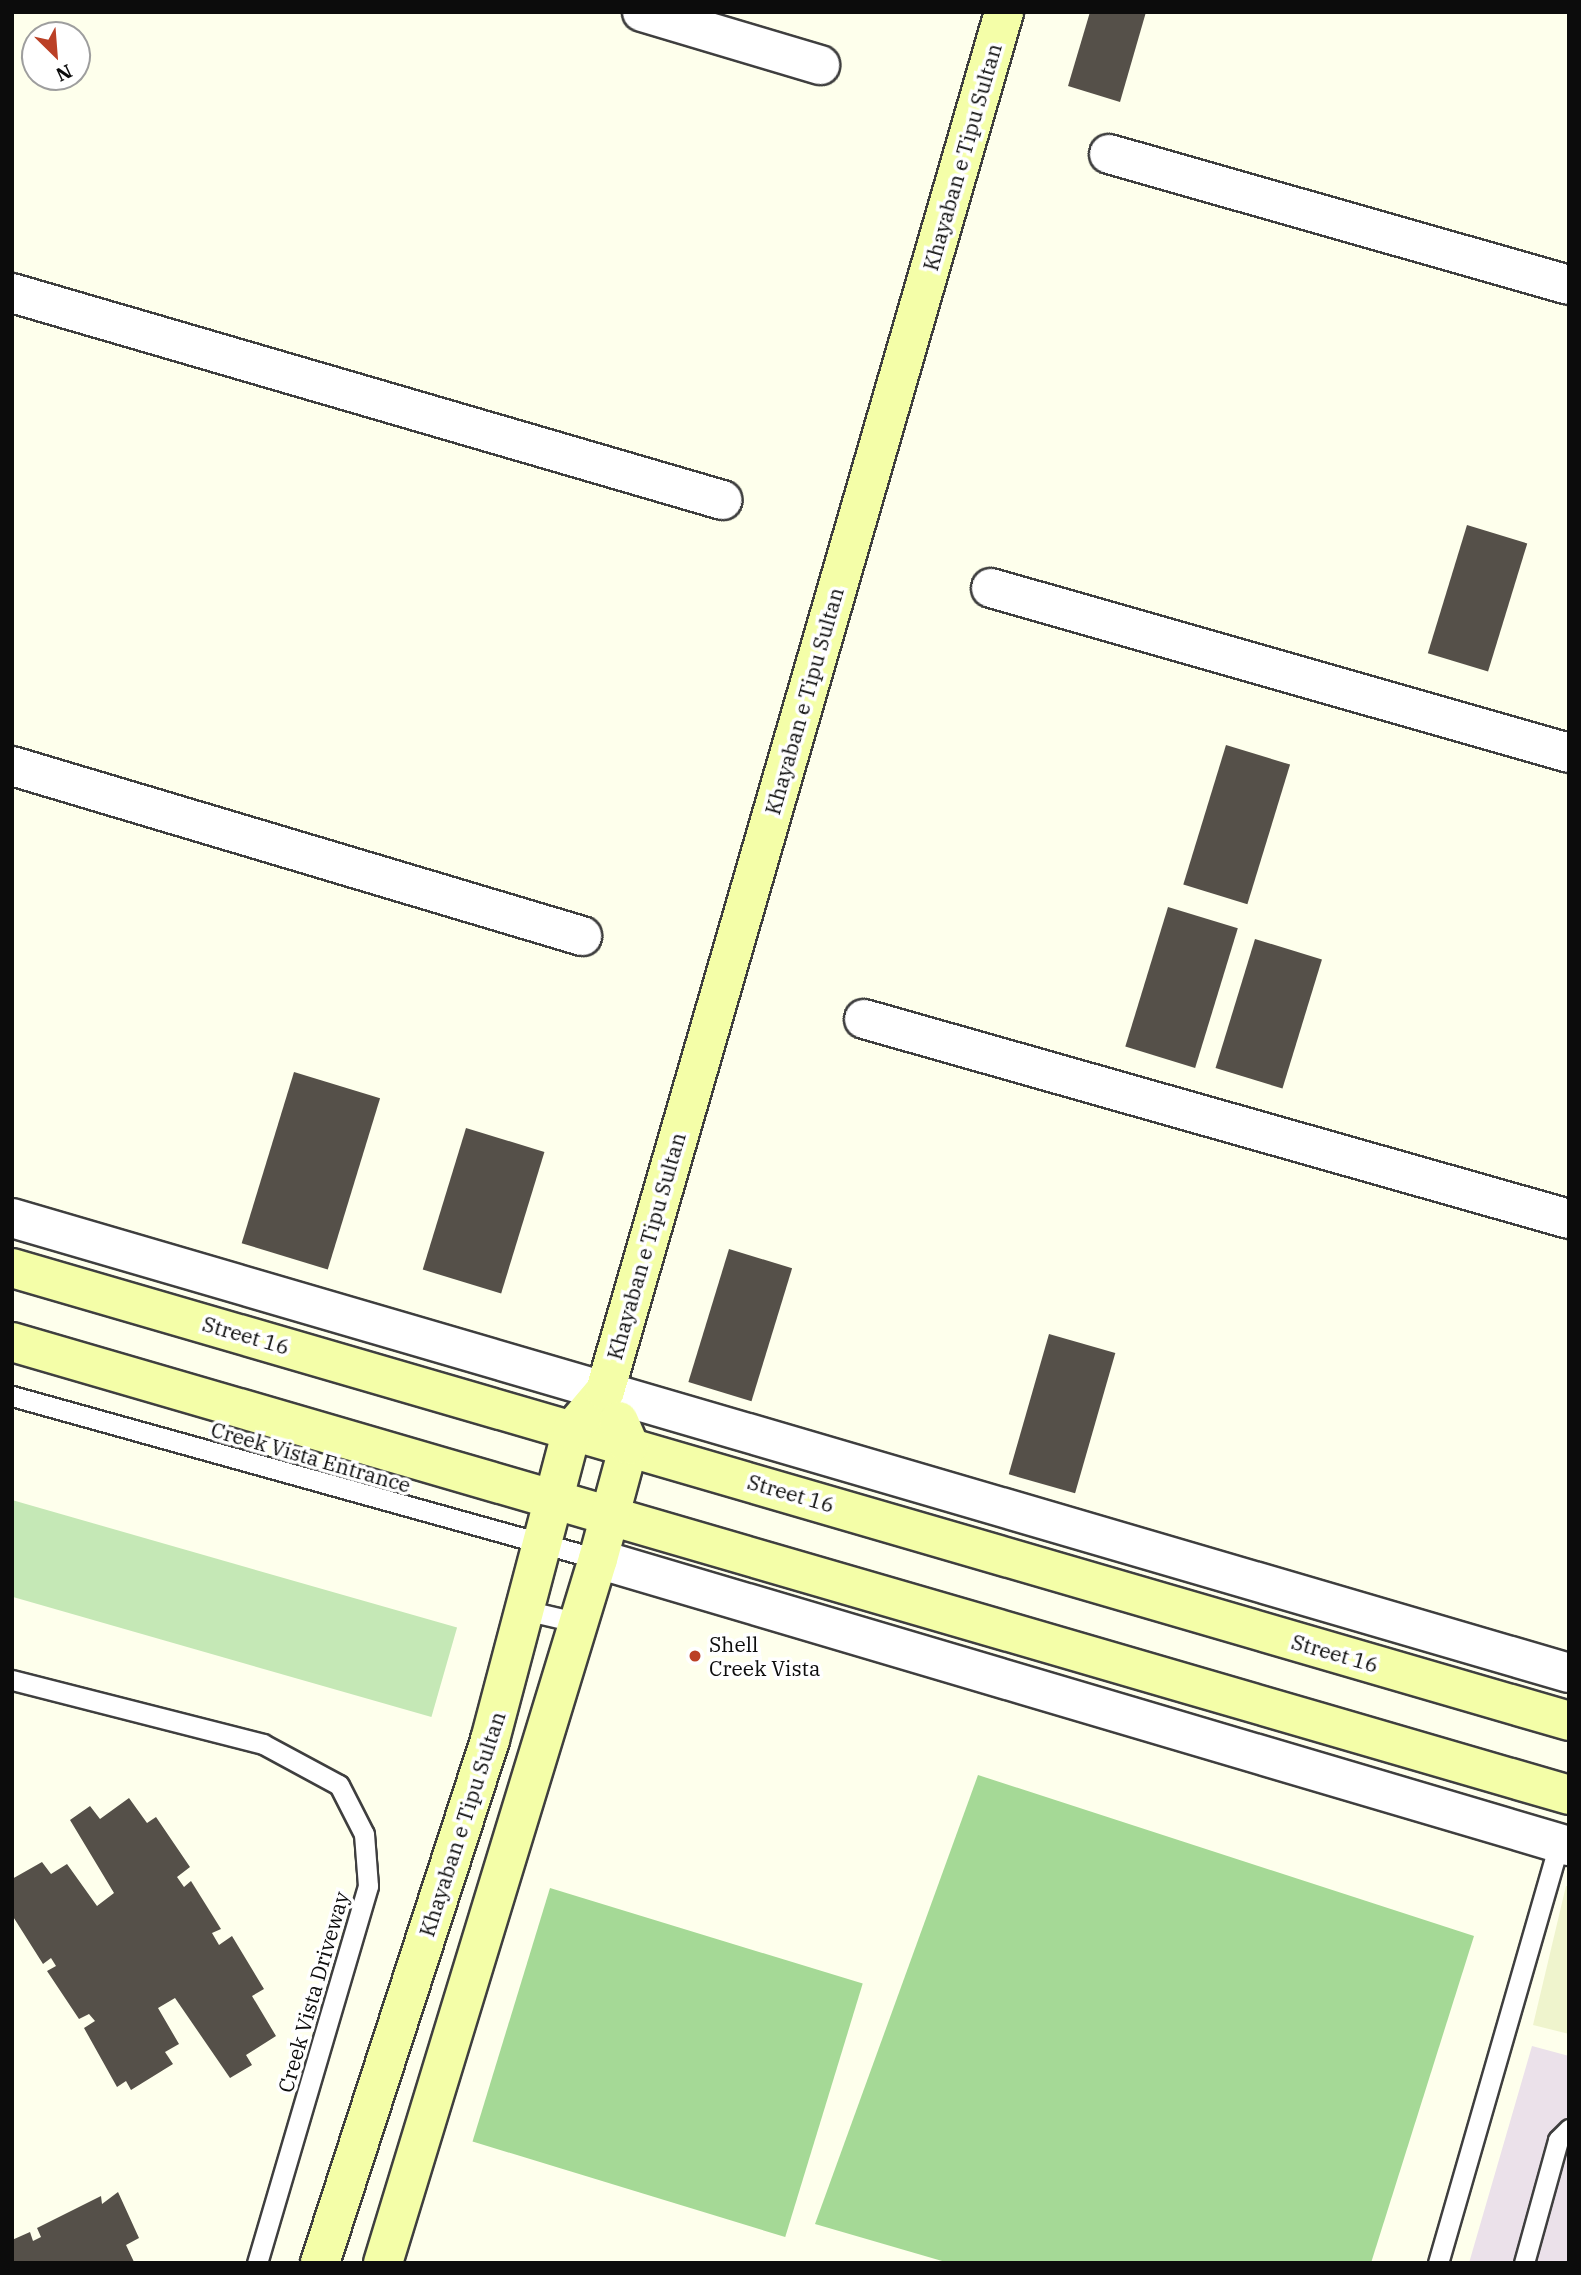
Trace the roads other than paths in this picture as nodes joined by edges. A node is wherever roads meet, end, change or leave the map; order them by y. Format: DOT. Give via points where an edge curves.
graph roads {
  1 [pos="642,12"];
  2 [pos="1004,12"];
  3 [pos="820,65"];
  4 [pos="1110,153"];
  5 [pos="1569,285"];
  6 [pos="12,293"];
  7 [pos="722,500"];
  8 [pos="991,588"];
  9 [pos="1569,753"];
  10 [pos="12,766"];
  11 [pos="582,936"];
  12 [pos="864,1019"];
  13 [pos="12,1218"];
  14 [pos="1569,1219"];
  15 [pos="12,1268"];
  16 [pos="12,1342"];
  17 [pos="605,1391"];
  18 [pos="12,1396"];
  19 [pos="572,1430"];
  20 [pos="629,1445"];
  21 [pos="555,1499"];
  22 [pos="609,1516"];
  23 [pos="543,1547"];
  24 [pos="598,1559"];
  25 [pos="527,1611"];
  26 [pos="580,1623"];
  27 [pos="1569,1673"];
  28 [pos="12,1680"];
  29 [pos="1569,1721"];
  30 [pos="1569,1795"];
  31 [pos="1564,1844"];
  32 [pos="1569,2129"];
  33 [pos="257,2263"];
  34 [pos="320,2263"];
  35 [pos="383,2263"];
  36 [pos="1438,2263"];
  37 [pos="1524,2263"];
  1 -- 3 [label="street"];
  2 -- 17 [label="street, Khayaban e Tipu Sultan"];
  4 -- 5 [label="street"];
  6 -- 7 [label="street"];
  8 -- 9 [label="street"];
  10 -- 11 [label="street"];
  12 -- 14 [label="street"];
  13 -- 17 [label="street"];
  15 -- 19 [label="street, Street 16"];
  16 -- 21 [label="street"];
  17 -- 19 [label="street, Khayaban e Tipu Sultan"];
  17 -- 20 [label="street"];
  17 -- 27 [label="street"];
  18 -- 23 [label="lane, Creek Vista Entrance"];
  19 -- 20 [label="street, Street 16"];
  19 -- 21 [label="street, Khayaban e Tipu Sultan"];
  20 -- 22 [label="street"];
  20 -- 29 [label="street, Street 16"];
  21 -- 22 [label="street"];
  21 -- 23 [label="street, Khayaban e Tipu Sultan"];
  22 -- 24 [label="street"];
  22 -- 30 [label="street"];
  23 -- 24 [label="lane, Creek Vista Entrance"];
  23 -- 25 [label="street, Khayaban e Tipu Sultan"];
  24 -- 26 [label="street"];
  24 -- 31 [label="street"];
  25 -- 26 [label="lane"];
  25 -- 34 [label="street, Khayaban e Tipu Sultan"];
  26 -- 35 [label="street"];
  28 -- 33 [label="lane, Creek Vista Driveway" via="263,1744 339,1785 364,1833 368,1886"];
  31 -- 36 [label="lane"];
  32 -- 37 [label="lane" via="1558,2140"];
}
